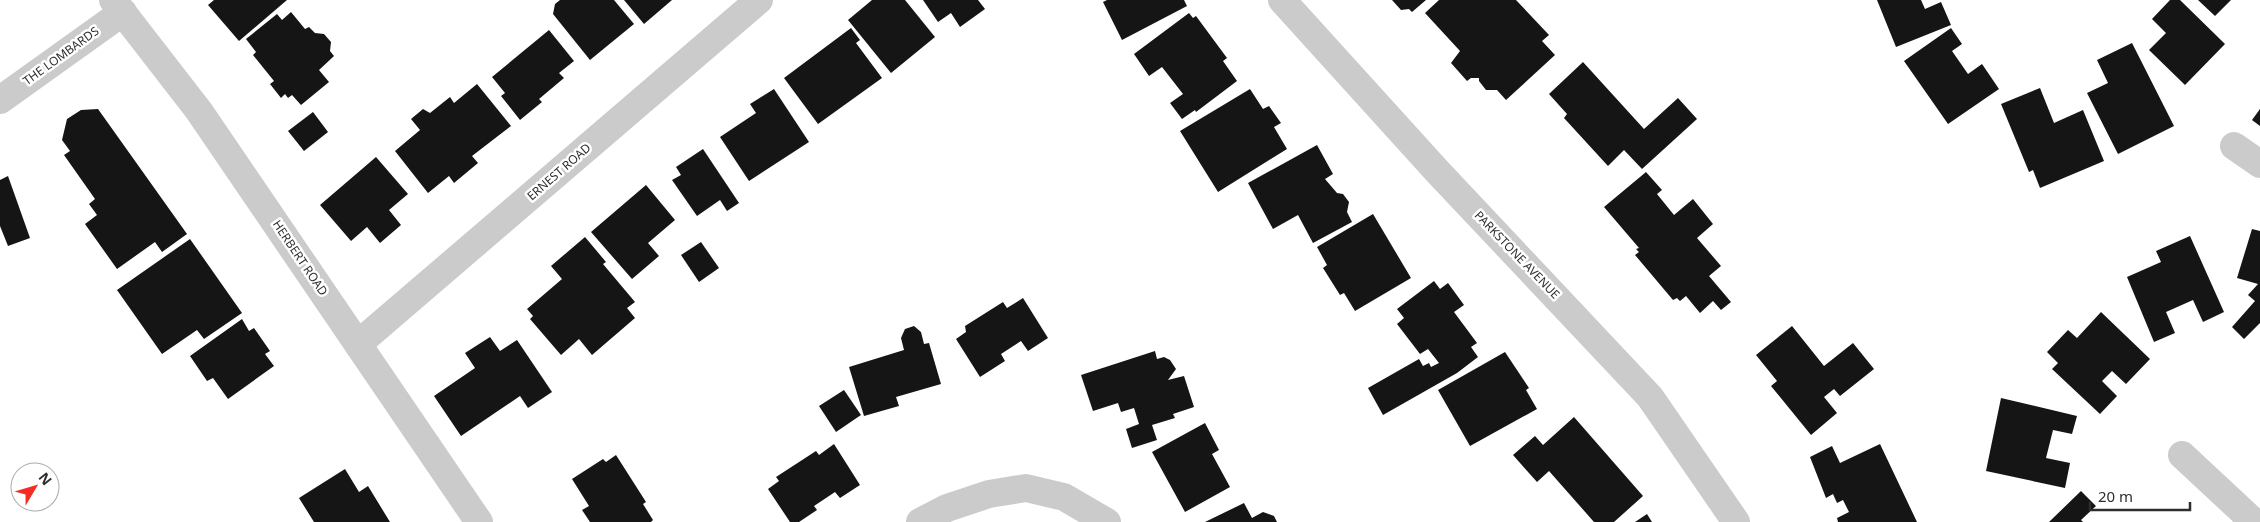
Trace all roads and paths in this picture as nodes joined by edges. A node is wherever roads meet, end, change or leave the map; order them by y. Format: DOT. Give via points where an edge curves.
graph roads {
  1 [pos="759,0"];
  2 [pos="1282,0"];
  3 [pos="118,6"];
  4 [pos="0,100"];
  5 [pos="2234,146"];
  6 [pos="2260,164"];
  7 [pos="358,344"];
  8 [pos="2182,455"];
  9 [pos="478,522"];
  10 [pos="920,522"];
  11 [pos="1108,522"];
  12 [pos="1736,522"];
  13 [pos="2254,522"];
  1 -- 7 [label="street, ERNEST ROAD"];
  2 -- 12 [label="street, PARKSTONE AVENUE" via="1437,171 1650,397"];
  3 -- 4 [label="street, THE LOMBARDS"];
  3 -- 7 [label="street, HERBERT ROAD" via="199,111"];
  5 -- 6 [label="street"];
  7 -- 9 [label="street, HERBERT ROAD"];
  8 -- 13 [label="street"];
  10 -- 11 [label="street" via="947,508 989,494 1026,488 1064,497"];
}
